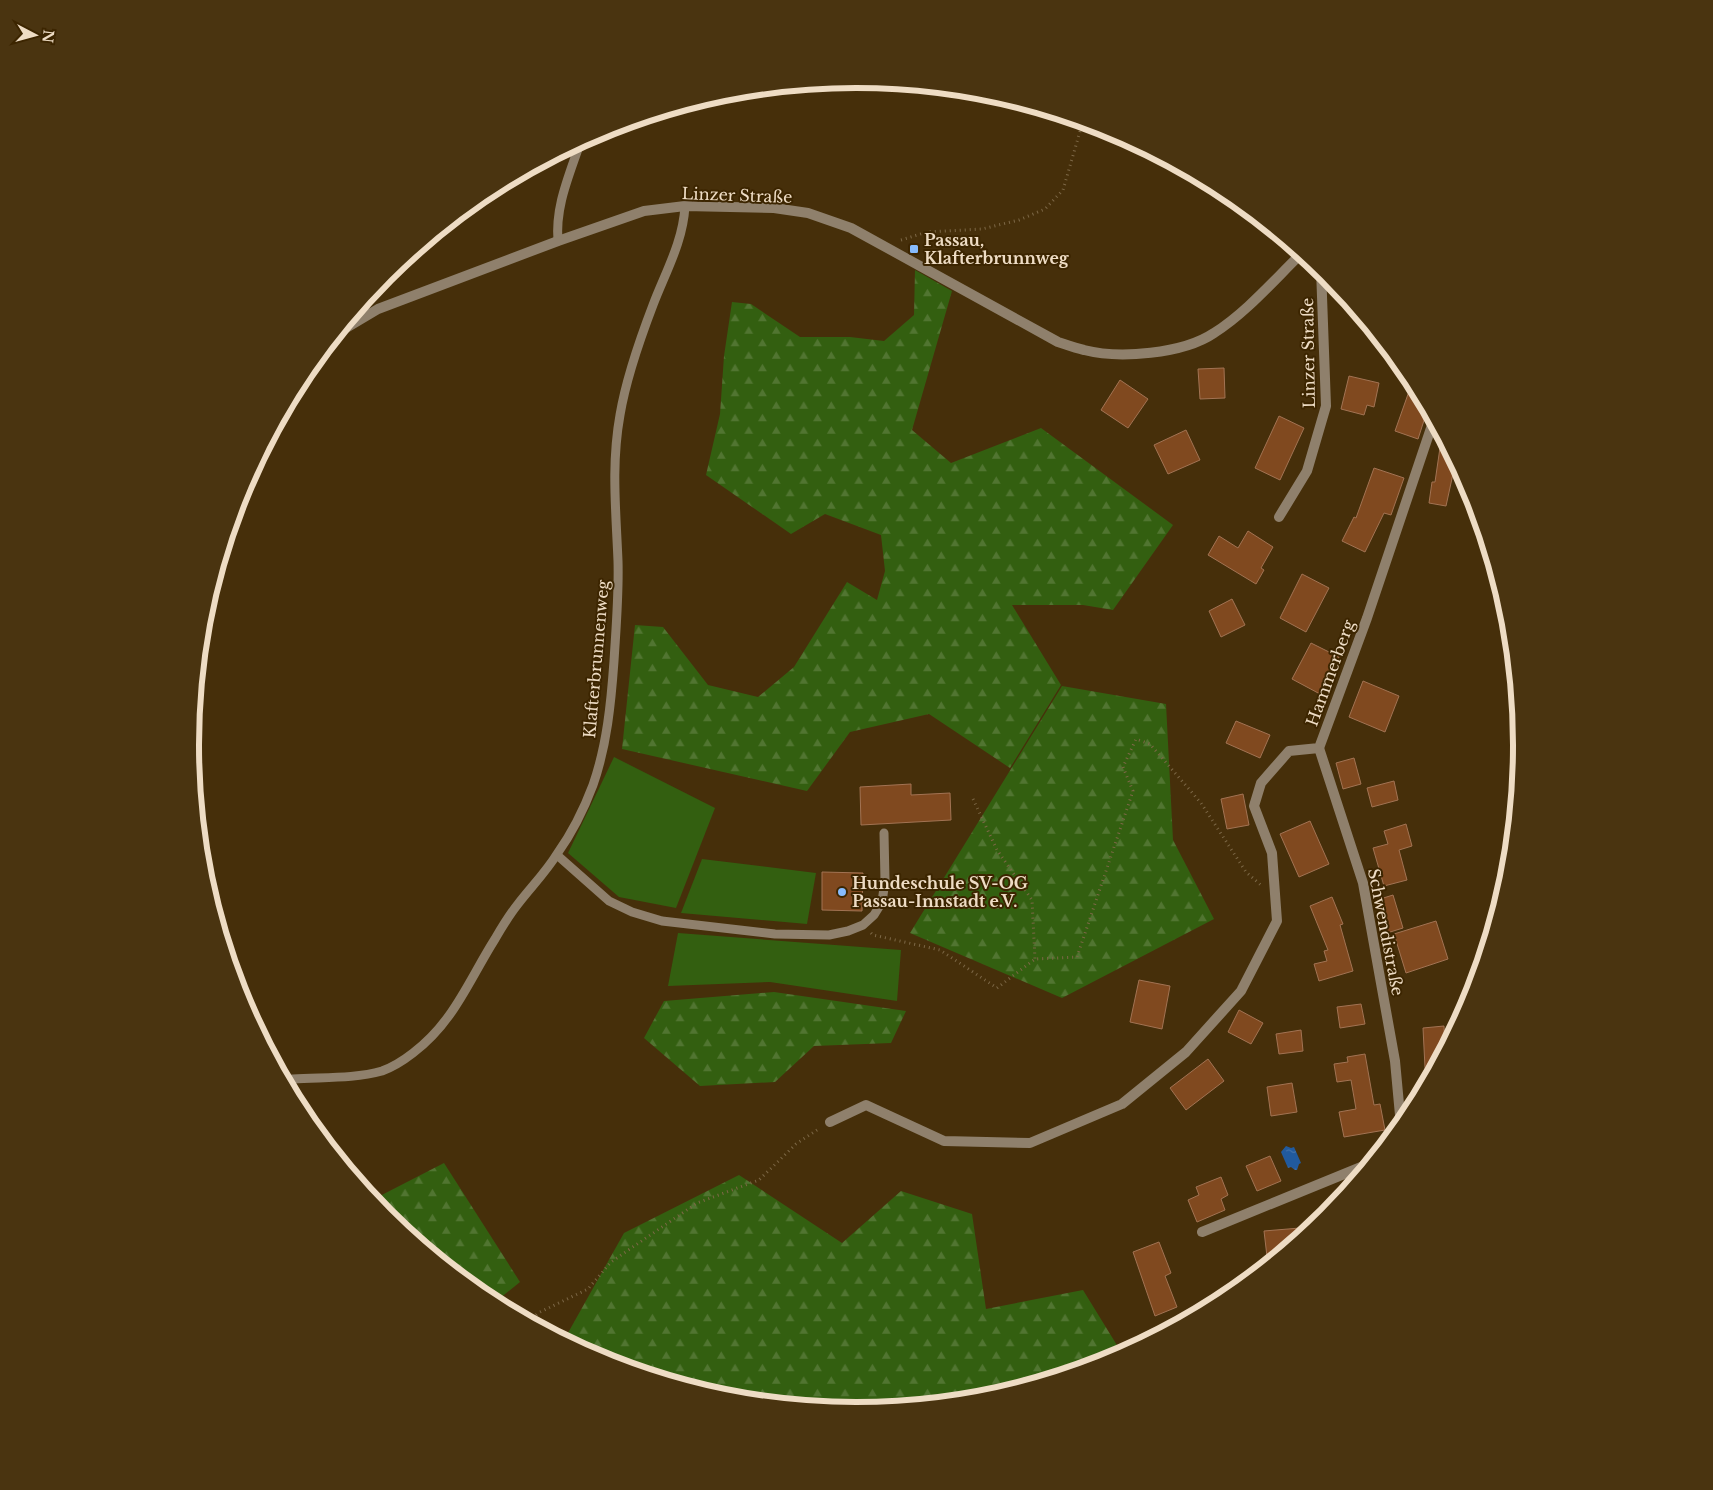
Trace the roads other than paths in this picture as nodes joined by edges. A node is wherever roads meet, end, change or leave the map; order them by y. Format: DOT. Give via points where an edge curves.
graph roads {
  1 [pos="578,150"];
  2 [pos="685,206"];
  3 [pos="558,241"];
  4 [pos="1297,258"];
  5 [pos="1321,280"];
  6 [pos="351,325"];
  7 [pos="1431,426"];
  8 [pos="1279,517"];
  9 [pos="1319,748"];
  10 [pos="884,833"];
  11 [pos="557,855"];
  12 [pos="291,1080"];
  13 [pos="1400,1114"];
  14 [pos="830,1122"];
  15 [pos="1360,1167"];
  16 [pos="1202,1232"];
  1 -- 3 [label="lane" via="560,201 556,225"];
  2 -- 3 [label="street, Linzer Straße" via="644,211"];
  2 -- 4 [label="street, Linzer Straße" via="774,208 808,213 851,228 1058,342 1116,354 1160,352 1189,346 1214,334"];
  2 -- 11 [label="lane, Klafterbrunnenweg" via="680,238 653,305 620,412 614,452 618,563 616,623 603,751 577,822"];
  3 -- 6 [label="street, Linzer Straße" via="378,309"];
  5 -- 8 [label="street, Linzer Straße" via="1326,406 1308,470"];
  7 -- 9 [label="street, Hammerberg"];
  9 -- 13 [label="street, Schwendistraße" via="1363,884 1395,1061"];
  9 -- 14 [label="street, Hammerberg" via="1289,751 1261,783 1254,806 1272,853 1277,921 1241,990 1186,1052 1122,1104 1030,1143 944,1141 866,1105"];
  10 -- 11 [label="lane" via="882,902 863,925 829,935 775,934 662,921 609,901"];
  11 -- 12 [label="lane, Klafterbrunnenweg" via="516,907 448,1020 425,1044 383,1070"];
  15 -- 16 [label="street"];
}
